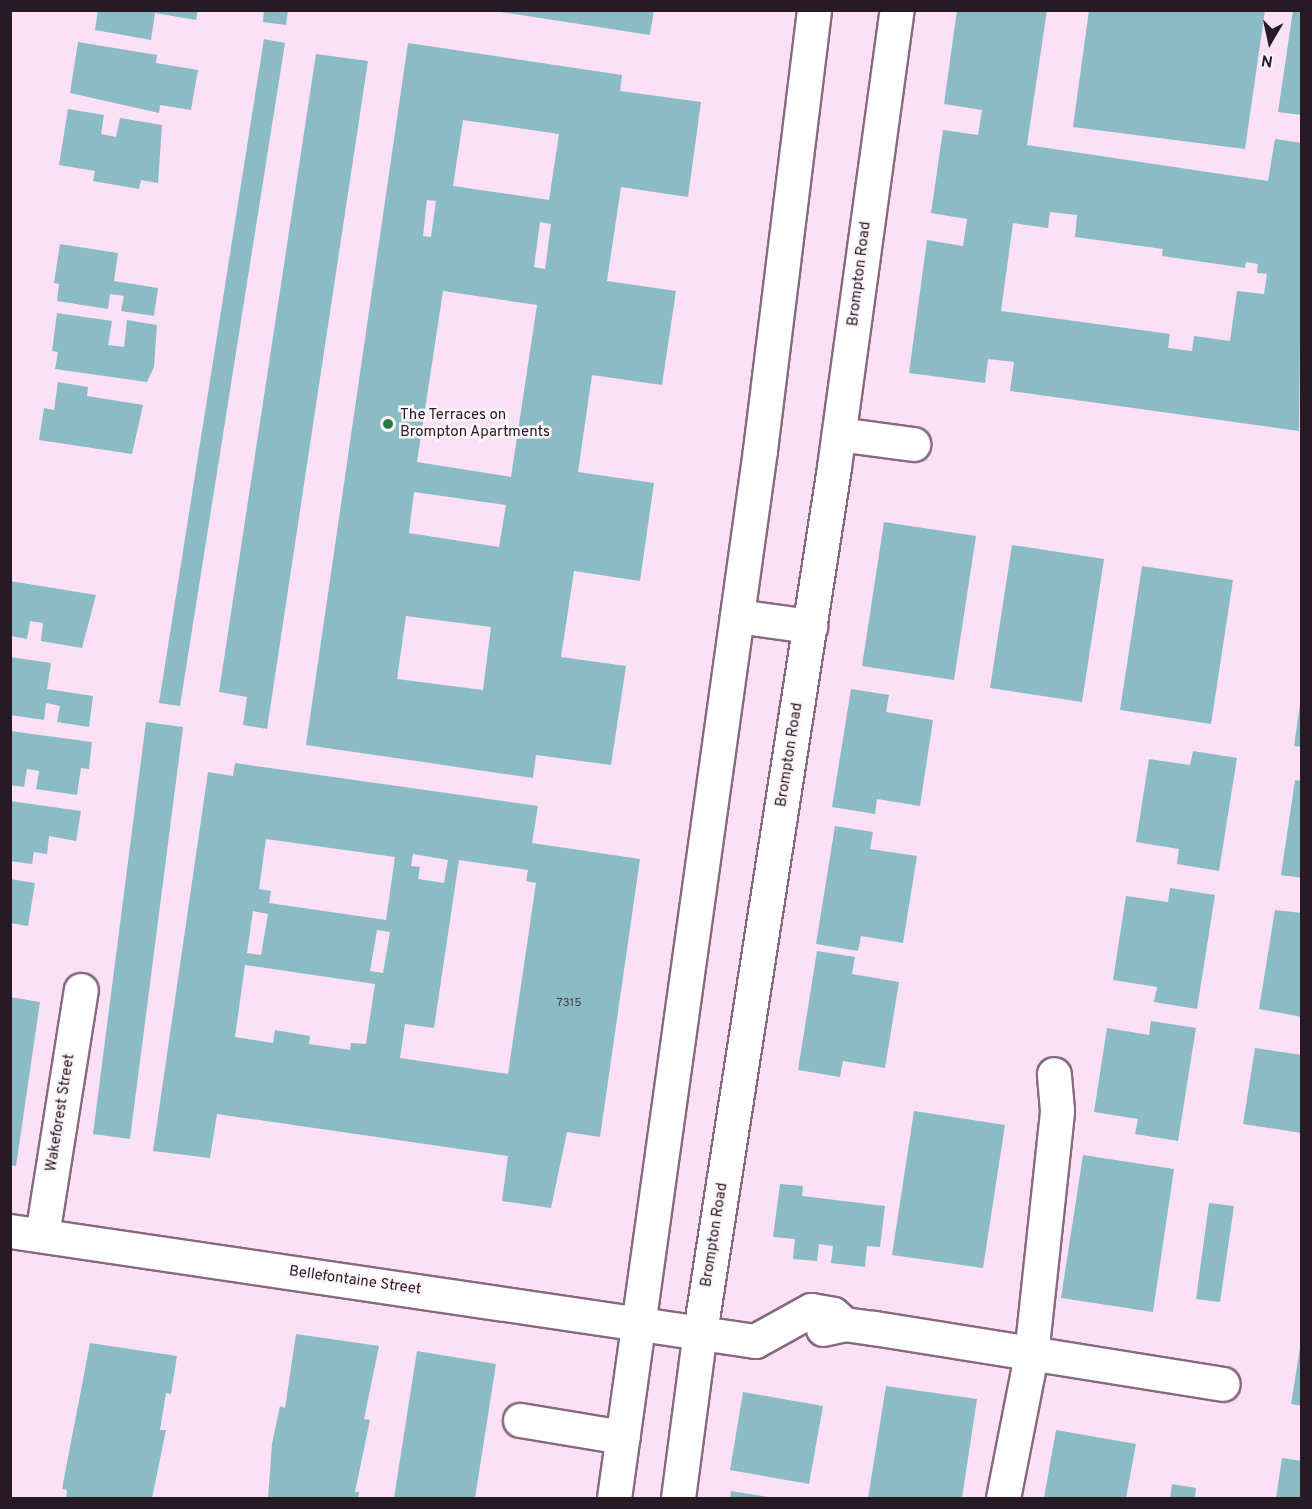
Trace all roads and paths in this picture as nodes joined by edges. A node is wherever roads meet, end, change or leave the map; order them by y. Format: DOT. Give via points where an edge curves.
graph roads {
  1 [pos="814,10"];
  2 [pos="897,10"];
  3 [pos="839,434"];
  4 [pos="913,444"];
  5 [pos="737,616"];
  6 [pos="810,626"];
  7 [pos="81,990"];
  8 [pos="1054,1074"];
  9 [pos="26,1233"];
  10 [pos="639,1323"];
  11 [pos="700,1332"];
  12 [pos="1031,1354"];
  13 [pos="1223,1384"];
  14 [pos="520,1420"];
  15 [pos="623,1437"];
  16 [pos="614,1498"];
  17 [pos="678,1498"];
  18 [pos="1003,1498"];
  1 -- 5 [label="street"];
  2 -- 3 [label="street, Brompton Road"];
  3 -- 4 [label="street"];
  3 -- 6 [label="street, Brompton Road"];
  5 -- 6 [label="street"];
  5 -- 10 [label="street"];
  6 -- 11 [label="street, Brompton Road"];
  7 -- 9 [label="street, Wakeforest Street"];
  8 -- 12 [label="street" via="1057,1110"];
  9 -- 10 [label="street, Bellefontaine Street"];
  10 -- 11 [label="street, Bellefontaine Street"];
  10 -- 15 [label="street"];
  11 -- 12 [label="street, Bellefontaine Street" via="755,1341 799,1317 810,1327 832,1330 844,1324"];
  11 -- 17 [label="street, Brompton Road"];
  12 -- 13 [label="street"];
  12 -- 18 [label="street"];
  14 -- 15 [label="street"];
  15 -- 16 [label="street"];
}
